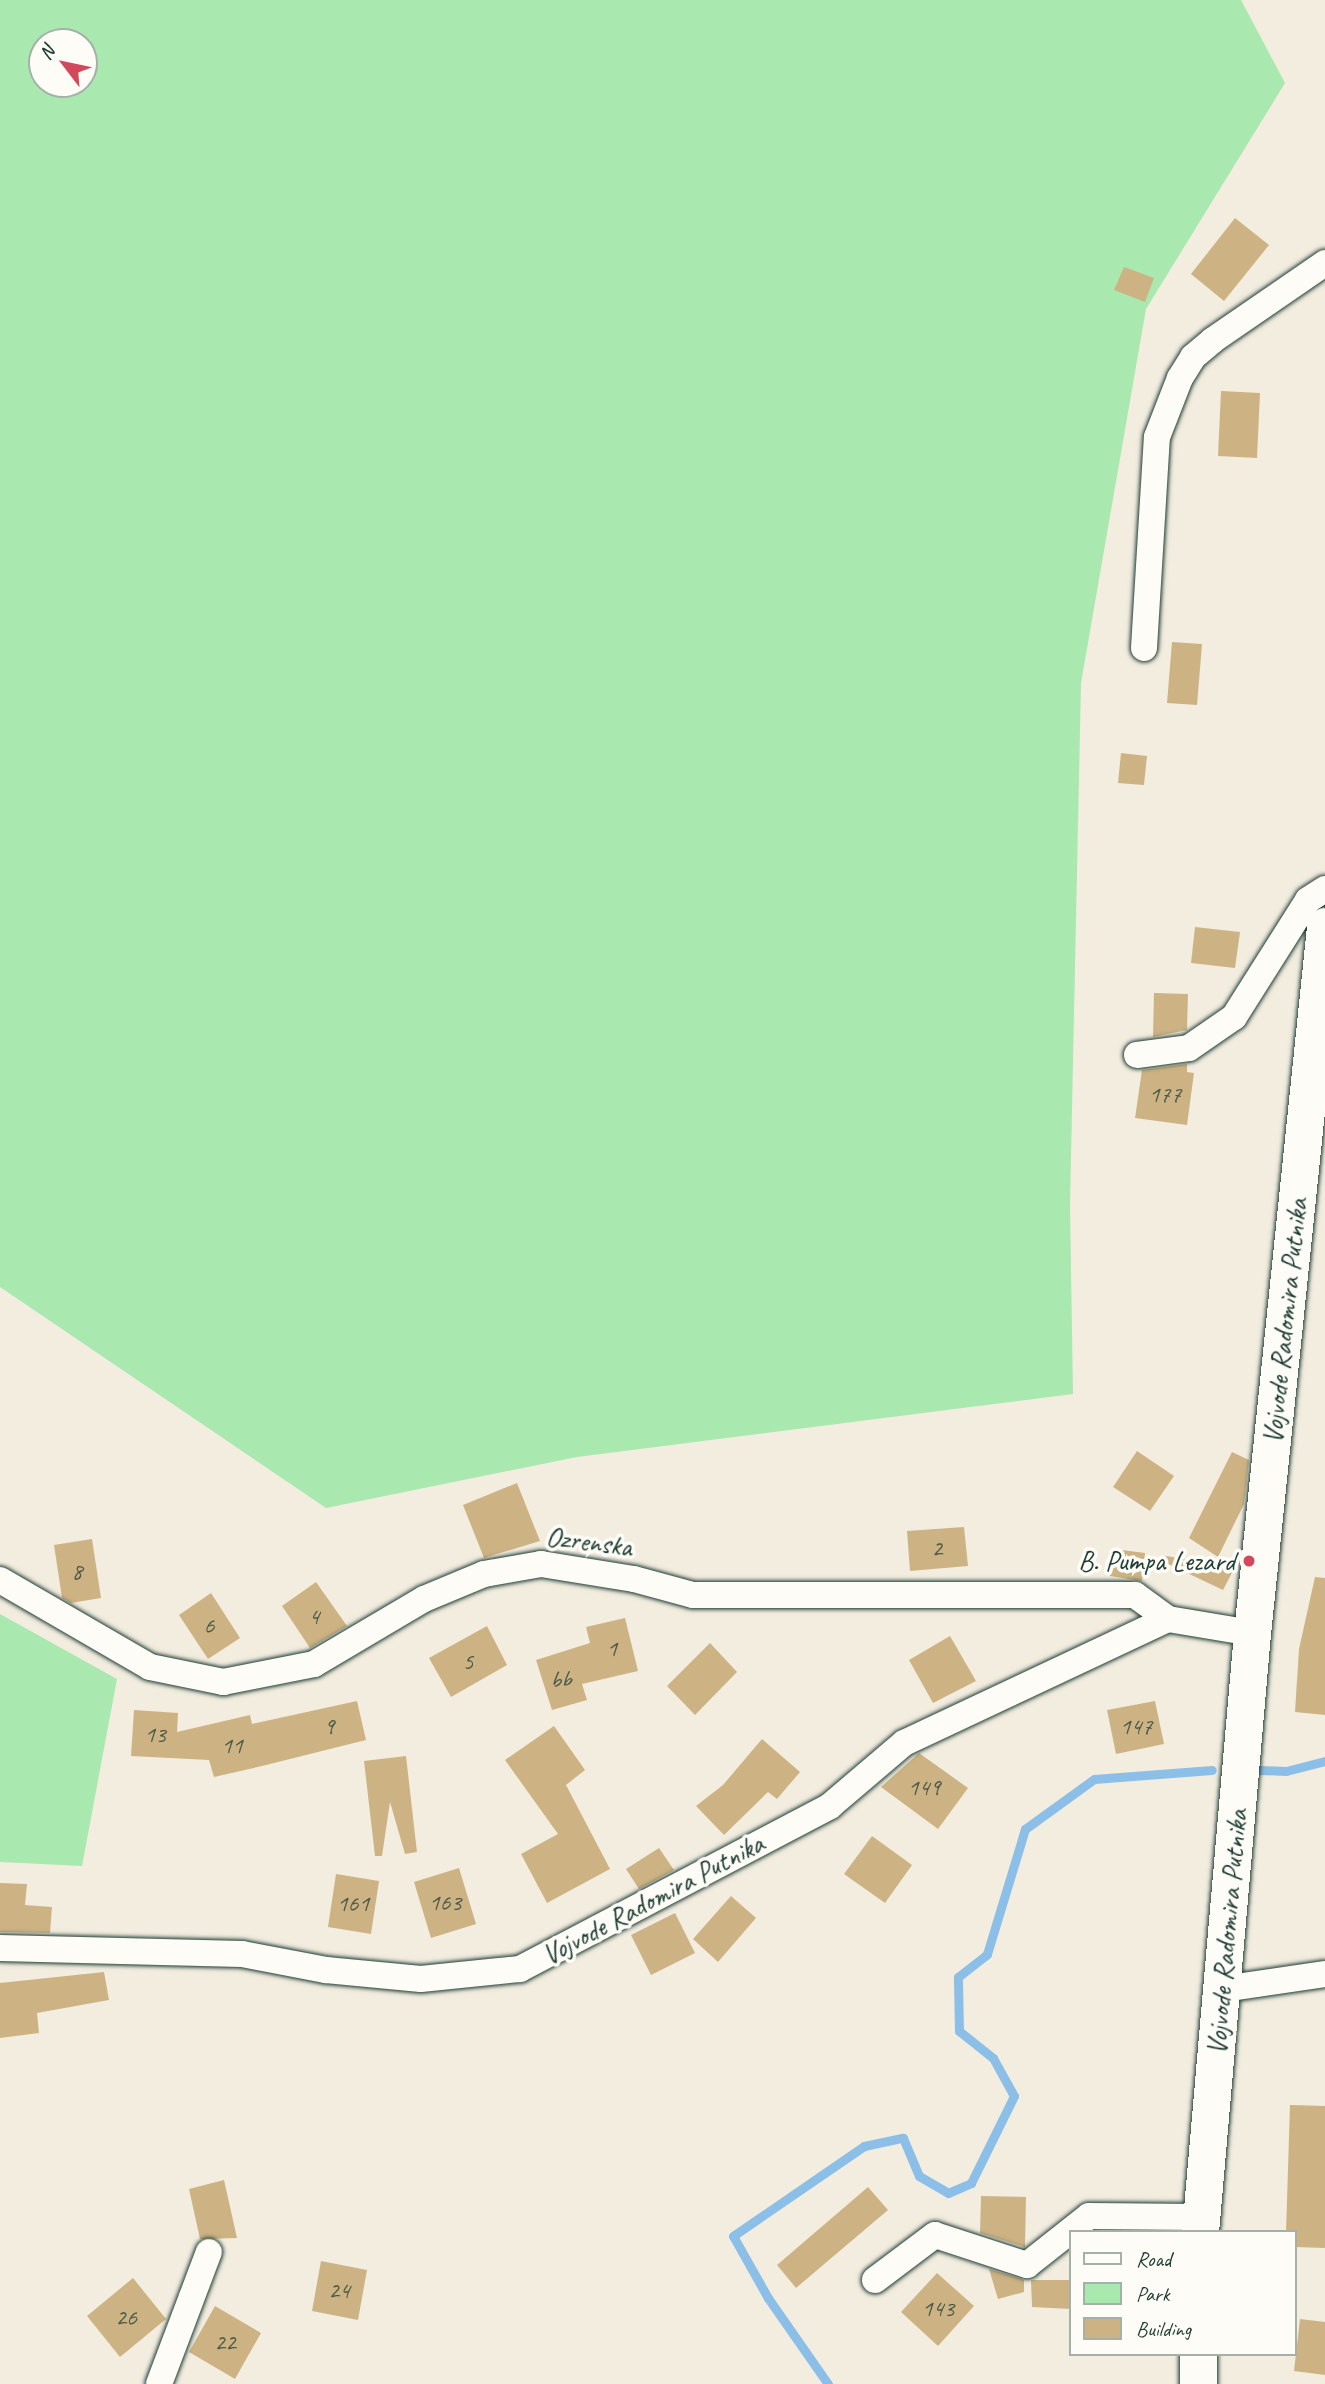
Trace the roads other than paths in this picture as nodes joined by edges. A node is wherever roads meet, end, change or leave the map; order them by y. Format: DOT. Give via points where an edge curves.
graph roads {
  1 [pos="1325,263"];
  2 [pos="1144,648"];
  3 [pos="1325,889"];
  4 [pos="1325,926"];
  5 [pos="1137,1055"];
  6 [pos="0,1580"];
  7 [pos="1168,1619"];
  8 [pos="1252,1633"];
  9 [pos="0,1948"];
  10 [pos="1325,1974"];
  11 [pos="1223,1989"];
  12 [pos="1200,2224"];
  13 [pos="1071,2230"];
  14 [pos="1070,2231"];
  15 [pos="209,2252"];
  16 [pos="874,2280"];
  17 [pos="1198,2356"];
  18 [pos="159,2384"];
  19 [pos="1198,2384"];
  1 -- 2 [label="street" via="1213,340 1193,357 1180,378 1157,438"];
  3 -- 5 [label="street" via="1308,900 1234,1017 1189,1048"];
  4 -- 8 [label="main road, Vojvode Radomira Putnika"];
  6 -- 7 [label="street, Ozrenska" via="150,1667 223,1682 314,1664 424,1598 484,1574 541,1564 634,1579 693,1595 1135,1595"];
  7 -- 8 [label="street"];
  7 -- 9 [label="street, Vojvode Radomira Putnika" via="904,1743 830,1806 520,1969 421,1979 326,1970 242,1954"];
  8 -- 11 [label="main road, Vojvode Radomira Putnika"];
  10 -- 11 [label="street"];
  11 -- 12 [label="main road, Vojvode Radomira Putnika"];
  12 -- 13 [label="street" via="1089,2216"];
  14 -- 16 [label="street" via="1027,2265 935,2235"];
  15 -- 18 [label="street"];
  17 -- 19 [label="main road"];
}
